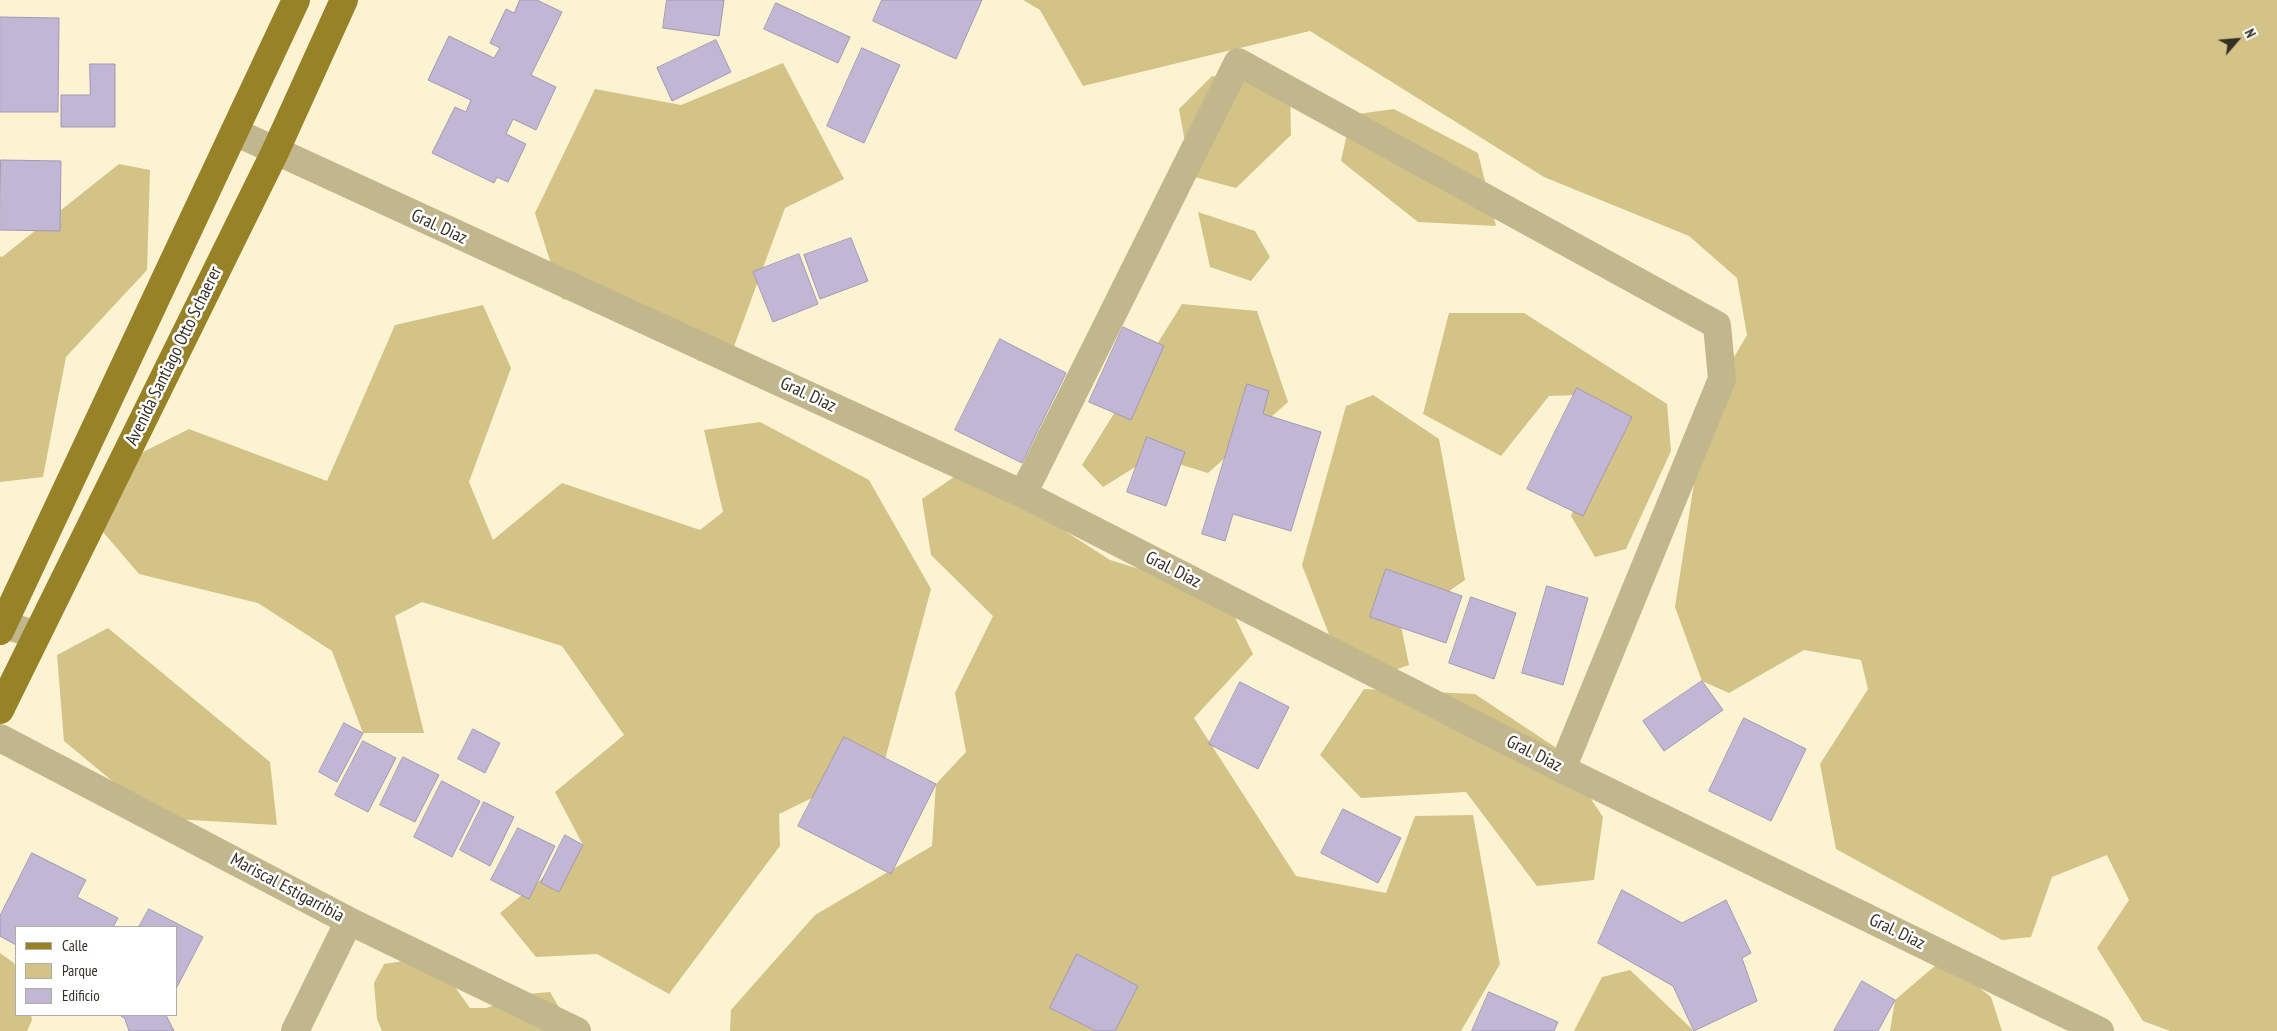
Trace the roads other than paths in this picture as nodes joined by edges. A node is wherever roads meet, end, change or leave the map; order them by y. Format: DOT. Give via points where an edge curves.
graph roads {
  1 [pos="296,0"];
  2 [pos="344,0"];
  3 [pos="235,132"];
  4 [pos="275,152"];
  5 [pos="1023,494"];
  6 [pos="1,626"];
  7 [pos="35,634"];
  8 [pos="0,710"];
  9 [pos="0,738"];
  10 [pos="1562,769"];
  11 [pos="348,921"];
  12 [pos="295,1031"];
  13 [pos="577,1031"];
  14 [pos="2100,1031"];
  1 -- 3 [label="main road"];
  2 -- 4 [label="main road, Avenida Santiago Otto Schaerer"];
  3 -- 4 [label="street, Gral. Diaz"];
  3 -- 6 [label="main road"];
  4 -- 5 [label="street, Gral. Diaz"];
  4 -- 7 [label="main road, Avenida Santiago Otto Schaerer"];
  5 -- 10 [label="street, Gral. Diaz"];
  5 -- 10 [label="street" via="1238,62 1717,325 1722,379"];
  6 -- 7 [label="street"];
  7 -- 8 [label="main road, Avenida Santiago Otto Schaerer"];
  9 -- 11 [label="street, Mariscal Estigarribia"];
  10 -- 14 [label="street, Gral. Diaz"];
  11 -- 12 [label="street"];
  11 -- 13 [label="street, Mariscal Estigarribia"];
}
